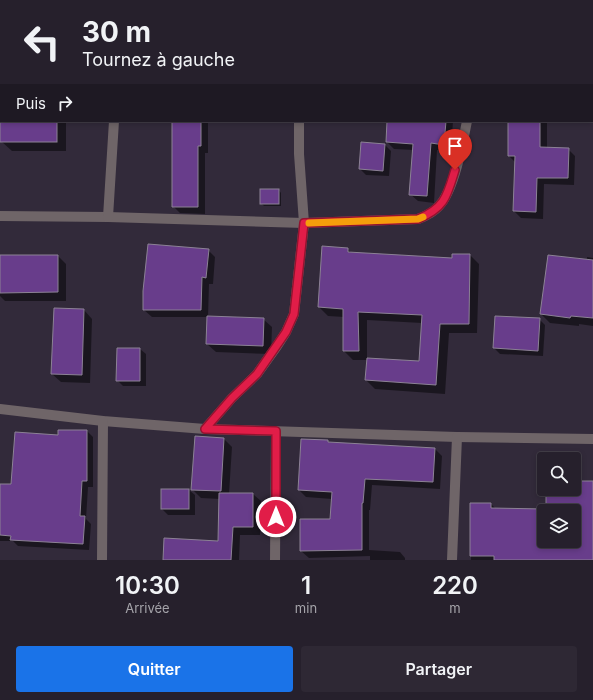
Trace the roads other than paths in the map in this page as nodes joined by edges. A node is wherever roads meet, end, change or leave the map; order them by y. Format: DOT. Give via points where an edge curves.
graph roads {
  1 [pos="114,122"];
  2 [pos="299,122"];
  3 [pos="467,122"];
  4 [pos="0,216"];
  5 [pos="108,217"];
  6 [pos="304,223"];
  7 [pos="0,409"];
  8 [pos="103,421"];
  9 [pos="205,429"];
  10 [pos="276,431"];
  11 [pos="457,437"];
  12 [pos="593,439"];
  13 [pos="102,560"];
  14 [pos="276,560"];
  15 [pos="452,560"];
  1 -- 5 [label="street"];
  2 -- 6 [label="street"];
  3 -- 6 [label="street" via="463,144 447,194 440,206 430,214 418,219"];
  4 -- 5 [label="street"];
  5 -- 6 [label="street"];
  6 -- 9 [label="street" via="294,314 286,332 257,374"];
  7 -- 8 [label="street"];
  8 -- 9 [label="street"];
  8 -- 13 [label="street"];
  9 -- 10 [label="street"];
  10 -- 11 [label="street"];
  10 -- 14 [label="street"];
  11 -- 12 [label="street"];
  11 -- 15 [label="street"];
}
